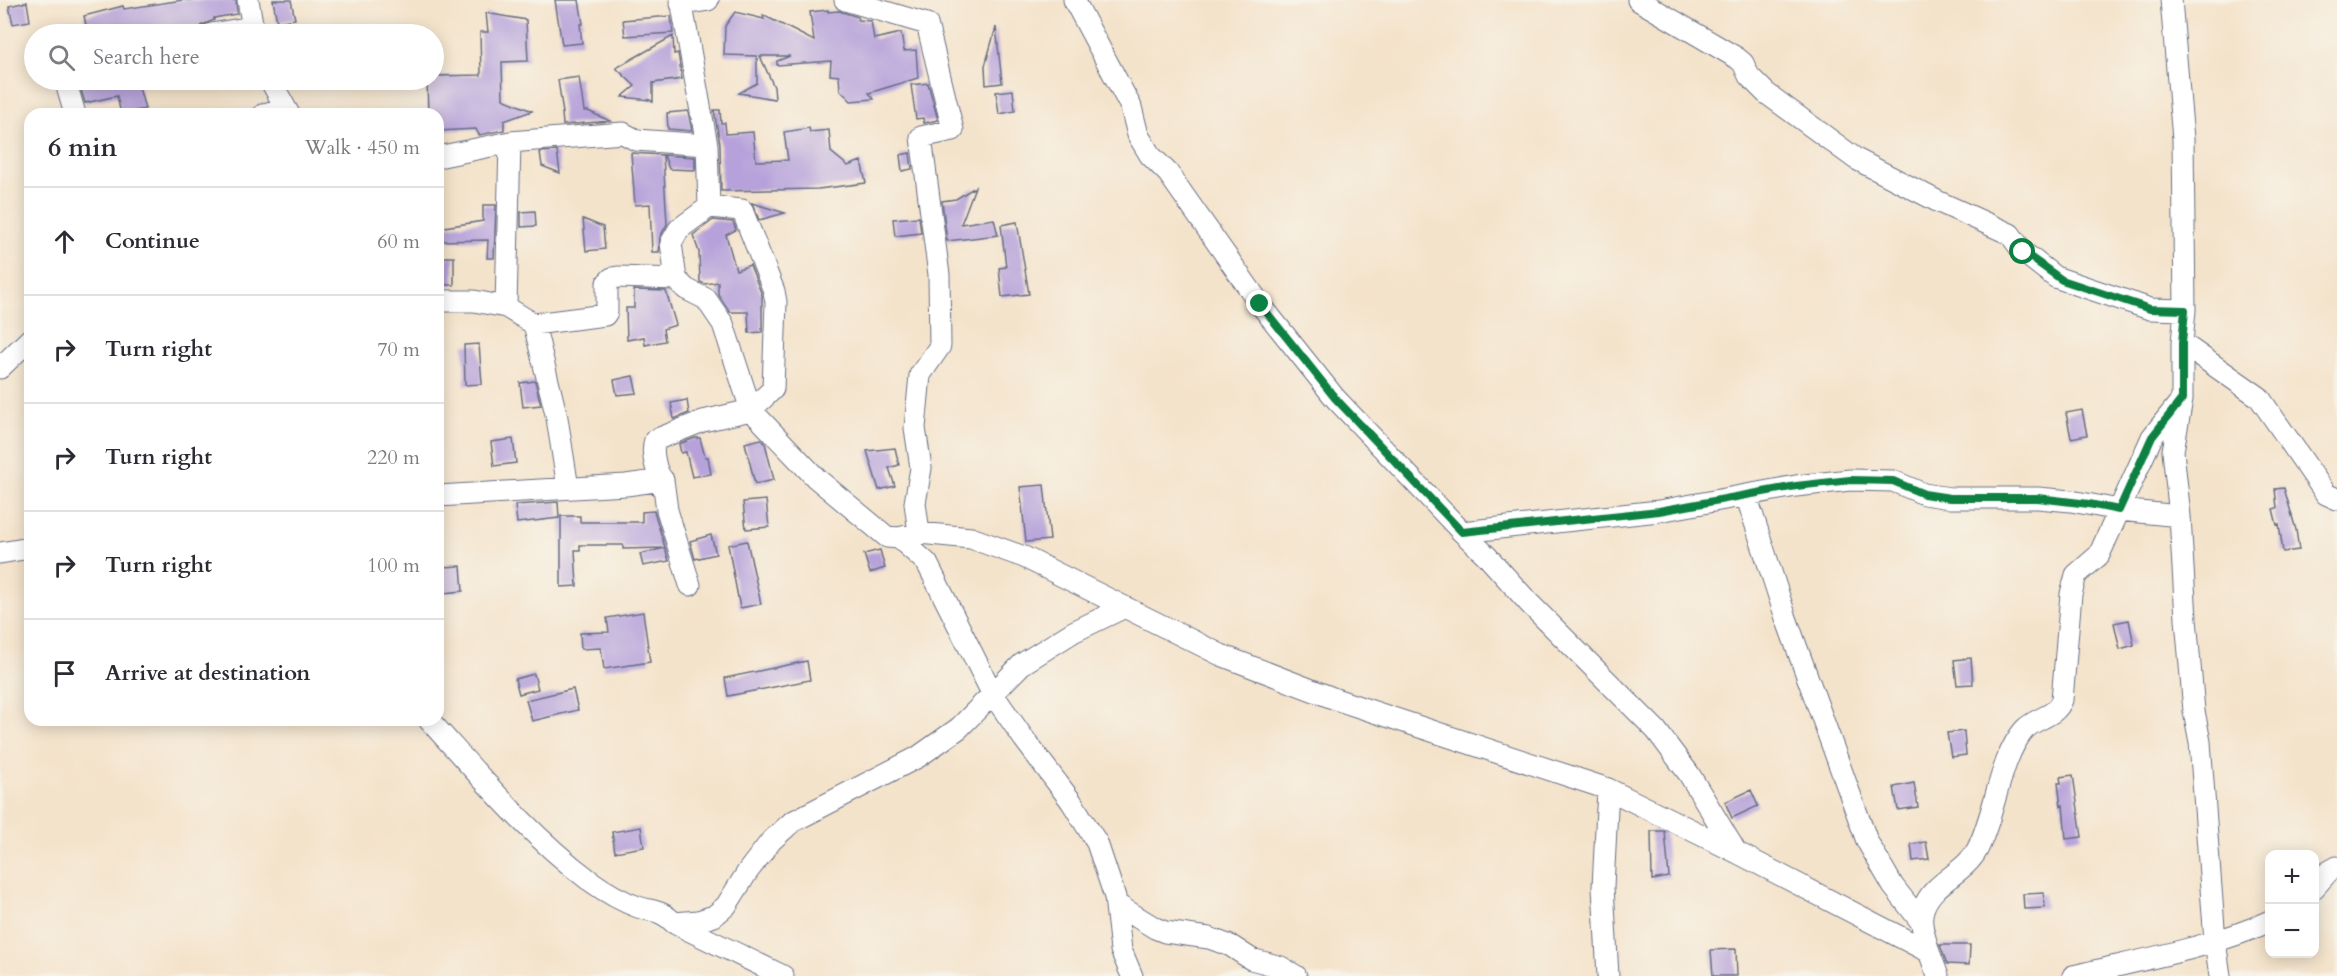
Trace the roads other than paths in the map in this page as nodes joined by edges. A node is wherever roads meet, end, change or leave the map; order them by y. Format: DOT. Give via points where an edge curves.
graph roads {
  1 [pos="248,0"];
  2 [pos="708,0"];
  3 [pos="845,0"];
  4 [pos="1074,0"];
  5 [pos="1638,0"];
  6 [pos="2171,0"];
  7 [pos="681,2"];
  8 [pos="252,24"];
  9 [pos="67,90"];
  10 [pos="275,90"];
  11 [pos="73,108"];
  12 [pos="285,108"];
  13 [pos="510,142"];
  14 [pos="707,145"];
  15 [pos="444,156"];
  16 [pos="709,207"];
  17 [pos="676,279"];
  18 [pos="444,301"];
  19 [pos="506,306"];
  20 [pos="2185,310"];
  21 [pos="534,324"];
  22 [pos="2182,343"];
  23 [pos="24,345"];
  24 [pos="0,368"];
  25 [pos="2182,399"];
  26 [pos="751,410"];
  27 [pos="663,480"];
  28 [pos="568,488"];
  29 [pos="1746,495"];
  30 [pos="444,496"];
  31 [pos="2337,499"];
  32 [pos="2119,510"];
  33 [pos="2180,516"];
  34 [pos="1462,532"];
  35 [pos="909,536"];
  36 [pos="24,549"];
  37 [pos="0,553"];
  38 [pos="690,585"];
  39 [pos="1125,607"];
  40 [pos="992,693"];
  41 [pos="434,726"];
  42 [pos="1608,789"];
  43 [pos="1737,852"];
  44 [pos="2337,867"];
  45 [pos="2319,882"];
  46 [pos="1116,904"];
  47 [pos="674,923"];
  48 [pos="1922,923"];
  49 [pos="2265,923"];
  50 [pos="2215,941"];
  51 [pos="1929,952"];
  52 [pos="783,976"];
  53 [pos="1132,976"];
  54 [pos="1296,976"];
  55 [pos="1608,976"];
  56 [pos="1938,976"];
  57 [pos="2073,976"];
  58 [pos="2220,976"];
  1 -- 8 [label="street"];
  2 -- 7 [label="street"];
  3 -- 35 [label="street" via="927,24 953,130 921,137 939,275 940,346 920,375 915,428 921,468"];
  4 -- 34 [label="street" via="1131,107 1138,135 1150,154 1335,398"];
  5 -- 20 [label="street" via="1737,58 1766,93 1856,159 2010,234 2023,252 2055,277 2150,309"];
  6 -- 20 [label="street" via="2184,139"];
  7 -- 14 [label="street"];
  9 -- 11 [label="street"];
  10 -- 12 [label="street"];
  13 -- 14 [label="street" via="623,133 636,140"];
  13 -- 15 [label="street"];
  13 -- 19 [label="street"];
  14 -- 16 [label="street"];
  16 -- 17 [label="street" via="679,229 671,243"];
  16 -- 26 [label="street" via="742,210 775,296 773,389"];
  17 -- 21 [label="street" via="612,278 607,284 605,315"];
  17 -- 26 [label="street" via="706,299 723,324"];
  18 -- 19 [label="street"];
  19 -- 21 [label="street"];
  20 -- 22 [label="street"];
  21 -- 28 [label="street" via="557,418"];
  22 -- 25 [label="street"];
  22 -- 31 [label="street" via="2259,397 2326,494"];
  23 -- 24 [label="street"];
  25 -- 32 [label="street" via="2152,437"];
  25 -- 33 [label="street" via="2173,444"];
  26 -- 27 [label="street" via="703,421 655,440 656,461"];
  26 -- 35 [label="street" via="816,478 887,537"];
  27 -- 28 [label="street"];
  27 -- 38 [label="street" via="667,510"];
  28 -- 30 [label="street"];
  29 -- 32 [label="street" via="1850,480 1882,480 1950,498 2038,498"];
  29 -- 34 [label="street" via="1659,511"];
  29 -- 48 [label="street" via="1867,841 1893,886"];
  32 -- 33 [label="street"];
  32 -- 48 [label="street" via="2099,555 2076,575 2059,708 2022,732 2007,762 1978,848 1930,895 1923,908"];
  33 -- 50 [label="street"];
  34 -- 43 [label="street" via="1656,730 1689,774"];
  35 -- 39 [label="street" via="971,538 1024,556"];
  35 -- 40 [label="street" via="927,563"];
  36 -- 37 [label="street"];
  39 -- 40 [label="street" via="1035,655"];
  39 -- 42 [label="street" via="1221,655 1338,700"];
  40 -- 46 [label="street" via="1088,826"];
  40 -- 47 [label="street" via="958,728 918,757 792,822 771,841 726,906 714,916"];
  41 -- 47 [label="street" via="545,845 591,882 636,906 666,914"];
  42 -- 43 [label="street"];
  42 -- 55 [label="street" via="1603,887"];
  43 -- 51 [label="street"];
  44 -- 45 [label="street"];
  46 -- 53 [label="street" via="1121,950"];
  46 -- 54 [label="street" via="1155,928 1209,938"];
  47 -- 52 [label="street"];
  48 -- 51 [label="street"];
  49 -- 50 [label="street"];
  50 -- 57 [label="street"];
  50 -- 58 [label="street"];
  51 -- 56 [label="street"];
}
